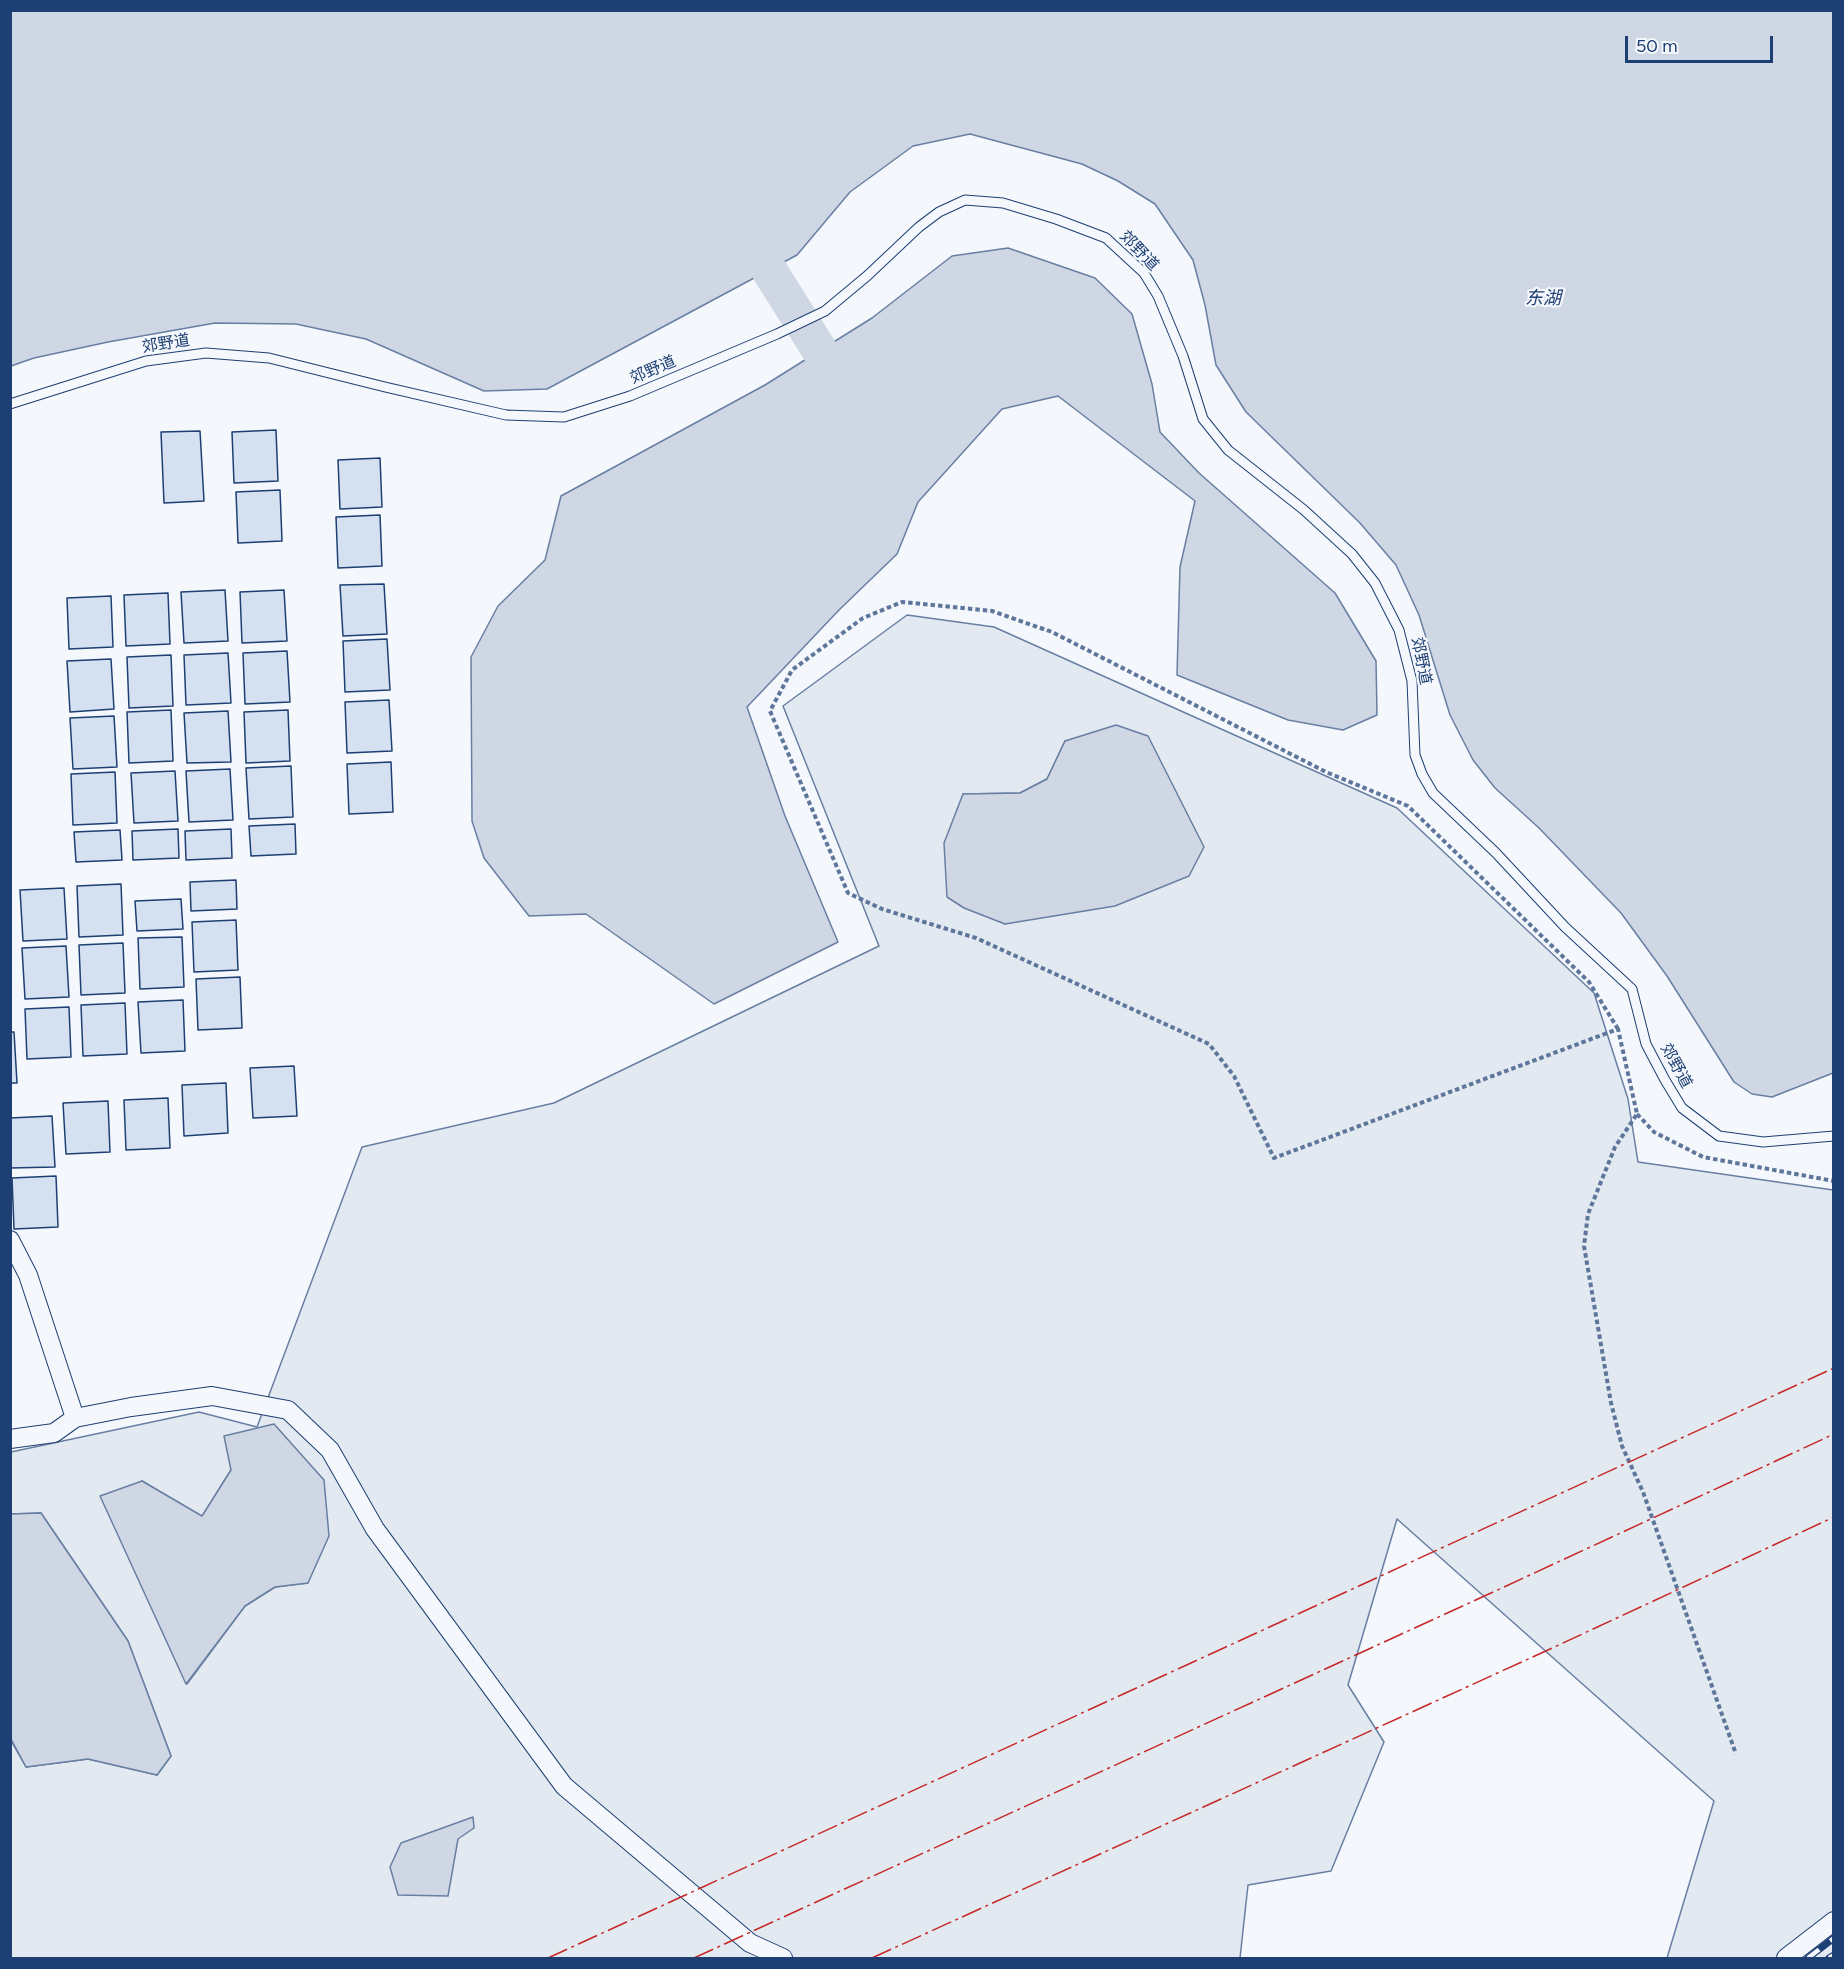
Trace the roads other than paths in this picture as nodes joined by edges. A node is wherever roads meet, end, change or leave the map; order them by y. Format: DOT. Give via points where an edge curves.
graph roads {
  1 [pos="10,404"];
  2 [pos="1833,1136"];
  3 [pos="10,1240"];
  4 [pos="75,1418"];
  5 [pos="10,1439"];
  6 [pos="1833,1921"];
  7 [pos="783,1959"];
  8 [pos="1785,1959"];
  1 -- 2 [label="lane, 郊野道" via="146,361 206,353 269,358 506,415 564,417 630,396 825,311 919,227 965,200 1003,203 1106,238 1144,273 1158,296 1203,419 1228,450 1304,510 1352,554 1375,583 1399,630 1412,681 1414,755 1433,793 1632,989 1646,1044 1682,1108 1719,1136 1764,1142"];
  3 -- 4 [label="street" via="28,1275"];
  4 -- 5 [label="street" via="54,1433"];
  4 -- 7 [label="street" via="212,1396 288,1410 330,1450 375,1529 564,1786 750,1943"];
  6 -- 8 [label="street"];
}
